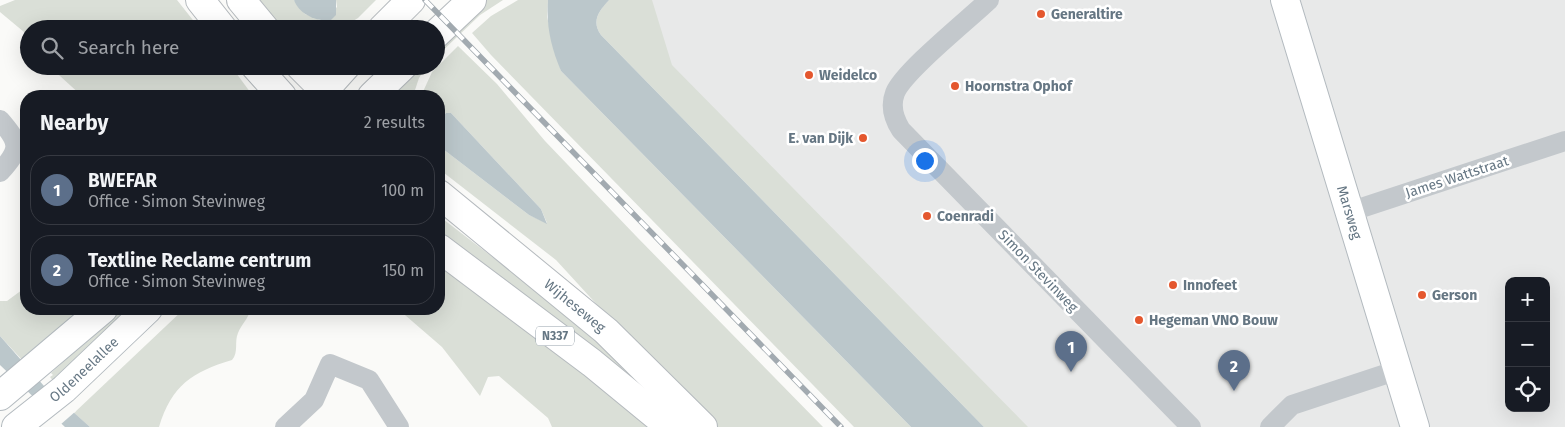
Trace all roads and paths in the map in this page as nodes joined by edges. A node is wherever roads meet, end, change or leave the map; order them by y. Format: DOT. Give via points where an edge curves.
graph roads {
  1 [pos="200,0"];
  2 [pos="241,0"];
  3 [pos="411,0"];
  4 [pos="472,0"];
  5 [pos="989,0"];
  6 [pos="1285,0"];
  7 [pos="215,20"];
  8 [pos="258,20"];
  9 [pos="391,20"];
  10 [pos="445,26"];
  11 [pos="263,75"];
  12 [pos="308,75"];
  13 [pos="339,75"];
  14 [pos="394,75"];
  15 [pos="277,90"];
  16 [pos="321,90"];
  17 [pos="327,90"];
  18 [pos="378,90"];
  19 [pos="0,120"];
  20 [pos="1565,141"];
  21 [pos="0,172"];
  22 [pos="445,199"];
  23 [pos="1349,212"];
  24 [pos="445,253"];
  25 [pos="96,315"];
  26 [pos="142,315"];
  27 [pos="1398,370"];
  28 [pos="0,396"];
  29 [pos="18,426"];
  30 [pos="285,427"];
  31 [pos="399,427"];
  32 [pos="670,427"];
  33 [pos="703,427"];
  34 [pos="1191,427"];
  35 [pos="1270,427"];
  36 [pos="1415,427"];
  1 -- 7 [label="main road"];
  2 -- 8 [label="main road"];
  3 -- 9 [label="main road"];
  4 -- 10 [label="main road"];
  5 -- 34 [label="street, Simon Stevinweg" via="904,79 893,99 896,121 901,130"];
  6 -- 23 [label="main road, Marsweg"];
  11 -- 15 [label="main road"];
  12 -- 16 [label="main road"];
  13 -- 17 [label="main road"];
  14 -- 18 [label="main road"];
  19 -- 21 [label="street" via="14,136 17,145"];
  20 -- 23 [label="street, James Wattstraat"];
  22 -- 33 [label="main road, Wijheseweg / N337" via="606,331"];
  23 -- 27 [label="main road, Marsweg"];
  24 -- 32 [label="main road, N337" via="592,363"];
  25 -- 28 [label="main road"];
  26 -- 29 [label="main road, Oldeneelallee" via="64,389"];
  27 -- 35 [label="street" via="1292,405"];
  27 -- 36 [label="main road, Marsweg"];
  30 -- 31 [label="street" via="314,400 330,364 369,380"];
}
